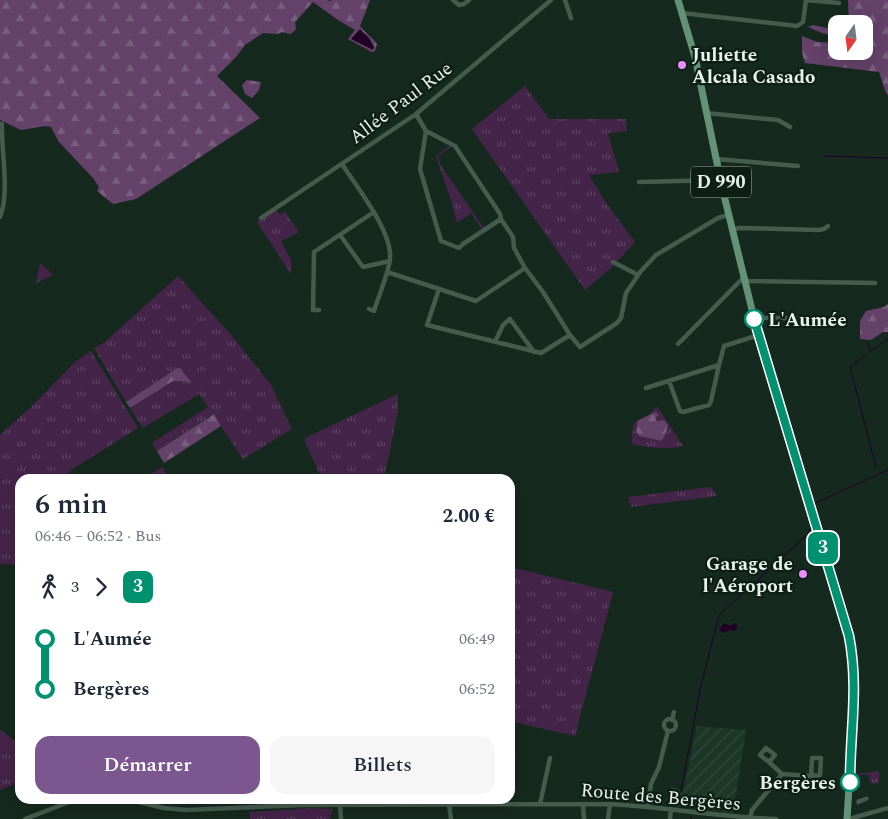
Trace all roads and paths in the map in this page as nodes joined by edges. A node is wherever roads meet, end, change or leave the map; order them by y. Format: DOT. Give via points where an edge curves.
graph roads {
  1 [pos="453,0"];
  2 [pos="469,0"];
  3 [pos="551,0"];
  4 [pos="565,0"];
  5 [pos="678,0"];
  6 [pos="806,0"];
  7 [pos="839,3"];
  8 [pos="682,13"];
  9 [pos="571,18"];
  10 [pos="706,112"];
  11 [pos="416,114"];
  12 [pos="1,124"];
  13 [pos="790,127"];
  14 [pos="426,131"];
  15 [pos="716,159"];
  16 [pos="342,164"];
  17 [pos="798,166"];
  18 [pos="720,180"];
  19 [pos="639,182"];
  20 [pos="374,212"];
  21 [pos="728,215"];
  22 [pos="0,218"];
  23 [pos="260,218"];
  24 [pos="501,219"];
  25 [pos="828,226"];
  26 [pos="732,230"];
  27 [pos="340,235"];
  28 [pos="390,261"];
  29 [pos="613,262"];
  30 [pos="525,268"];
  31 [pos="387,272"];
  32 [pos="638,275"];
  33 [pos="745,280"];
  34 [pos="875,283"];
  35 [pos="440,289"];
  36 [pos="369,309"];
  37 [pos="319,310"];
  38 [pos="754,318"];
  39 [pos="811,318"];
  40 [pos="570,335"];
  41 [pos="759,335"];
  42 [pos="495,342"];
  43 [pos="678,344"];
  44 [pos="534,352"];
  45 [pos="719,366"];
  46 [pos="669,381"];
  47 [pos="646,388"];
  48 [pos="674,712"];
  49 [pos="672,720"];
  50 [pos="668,731"];
  51 [pos="550,758"];
  52 [pos="769,762"];
  53 [pos="782,774"];
  54 [pos="810,776"];
  55 [pos="64,804"];
  56 [pos="147,804"];
  57 [pos="375,804"];
  58 [pos="448,804"];
  59 [pos="486,804"];
  60 [pos="540,804"];
  61 [pos="583,804"];
  62 [pos="610,804"];
  63 [pos="339,805"];
  64 [pos="505,805"];
  65 [pos="648,806"];
  66 [pos="888,808"];
  67 [pos="671,809"];
  68 [pos="750,818"];
  69 [pos="24,819"];
  70 [pos="341,819"];
  71 [pos="451,819"];
  72 [pos="584,819"];
  73 [pos="608,819"];
  74 [pos="670,819"];
  75 [pos="776,819"];
  76 [pos="847,819"];
  1 -- 2 [label="street" via="459,5"];
  3 -- 11 [label="street, Allée Paul Rue"];
  4 -- 9 [label="street"];
  5 -- 8 [label="main road, D 990"];
  6 -- 7 [label="street"];
  6 -- 8 [label="street" via="803,22 793,27"];
  8 -- 10 [label="main road, D 990"];
  10 -- 13 [label="street" via="778,120"];
  10 -- 15 [label="main road, D 990"];
  11 -- 14 [label="street"];
  11 -- 16 [label="street, Allée Paul Rue"];
  12 -- 22 [label="street" via="4,198"];
  14 -- 24 [label="street" via="455,146"];
  14 -- 24 [label="street" via="420,169 442,241 459,248"];
  15 -- 17 [label="street"];
  15 -- 18 [label="main road, D 990"];
  16 -- 20 [label="street"];
  16 -- 23 [label="street, Allée Paul Rue"];
  18 -- 19 [label="street"];
  18 -- 21 [label="main road, D 990"];
  20 -- 27 [label="street"];
  20 -- 28 [label="street" via="380,221"];
  21 -- 26 [label="main road, D 990"];
  21 -- 32 [label="street" via="656,255"];
  24 -- 30 [label="street"];
  25 -- 26 [label="street" via="819,230"];
  26 -- 33 [label="main road, D 990"];
  27 -- 28 [label="street" via="363,267"];
  27 -- 37 [label="street" via="314,252 313,310"];
  28 -- 31 [label="street"];
  29 -- 32 [label="street"];
  30 -- 35 [label="street" via="476,301"];
  30 -- 40 [label="street"];
  31 -- 35 [label="street"];
  31 -- 36 [label="street" via="374,311"];
  32 -- 40 [label="street" via="626,293 621,318 580,347"];
  33 -- 34 [label="street"];
  33 -- 38 [label="main road, D 990"];
  33 -- 43 [label="street" via="734,286"];
  35 -- 42 [label="street" via="427,325"];
  38 -- 39 [label="street"];
  38 -- 41 [label="main road, D 990"];
  40 -- 44 [label="street" via="540,353"];
  41 -- 45 [label="street" via="724,346"];
  41 -- 76 [label="main road, D 990" via="849,636 855,691"];
  42 -- 44 [label="street"];
  42 -- 44 [label="street" via="503,325 510,319"];
  45 -- 46 [label="street"];
  45 -- 46 [label="street" via="709,405 680,411"];
  46 -- 47 [label="street"];
  48 -- 49 [label="street"];
  49 -- 50 [label="street" via="676,726"];
  49 -- 50 [label="street" via="664,723"];
  50 -- 65 [label="street" via="660,767 651,784"];
  51 -- 60 [label="street"];
  52 -- 53 [label="street"];
  53 -- 54 [label="street"];
  53 -- 68 [label="street" via="752,810"];
  55 -- 69 [label="street"];
  56 -- 63 [label="street, Route des Bergères" via="186,810"];
  57 -- 63 [label="street, Route des Bergères"];
  58 -- 71 [label="street"];
  59 -- 64 [label="street, Route des Bergères"];
  60 -- 61 [label="street, Route des Bergères"];
  60 -- 64 [label="street, Route des Bergères"];
  61 -- 62 [label="street, Route des Bergères"];
  61 -- 72 [label="street"];
  62 -- 65 [label="street, Route des Bergères"];
  62 -- 73 [label="street"];
  63 -- 70 [label="street"];
  65 -- 67 [label="street, Route des Bergères"];
  66 -- 76 [label="street"];
  67 -- 68 [label="street, Route des Bergères"];
  67 -- 74 [label="street"];
  68 -- 75 [label="street, Route des Bergères"];
}
